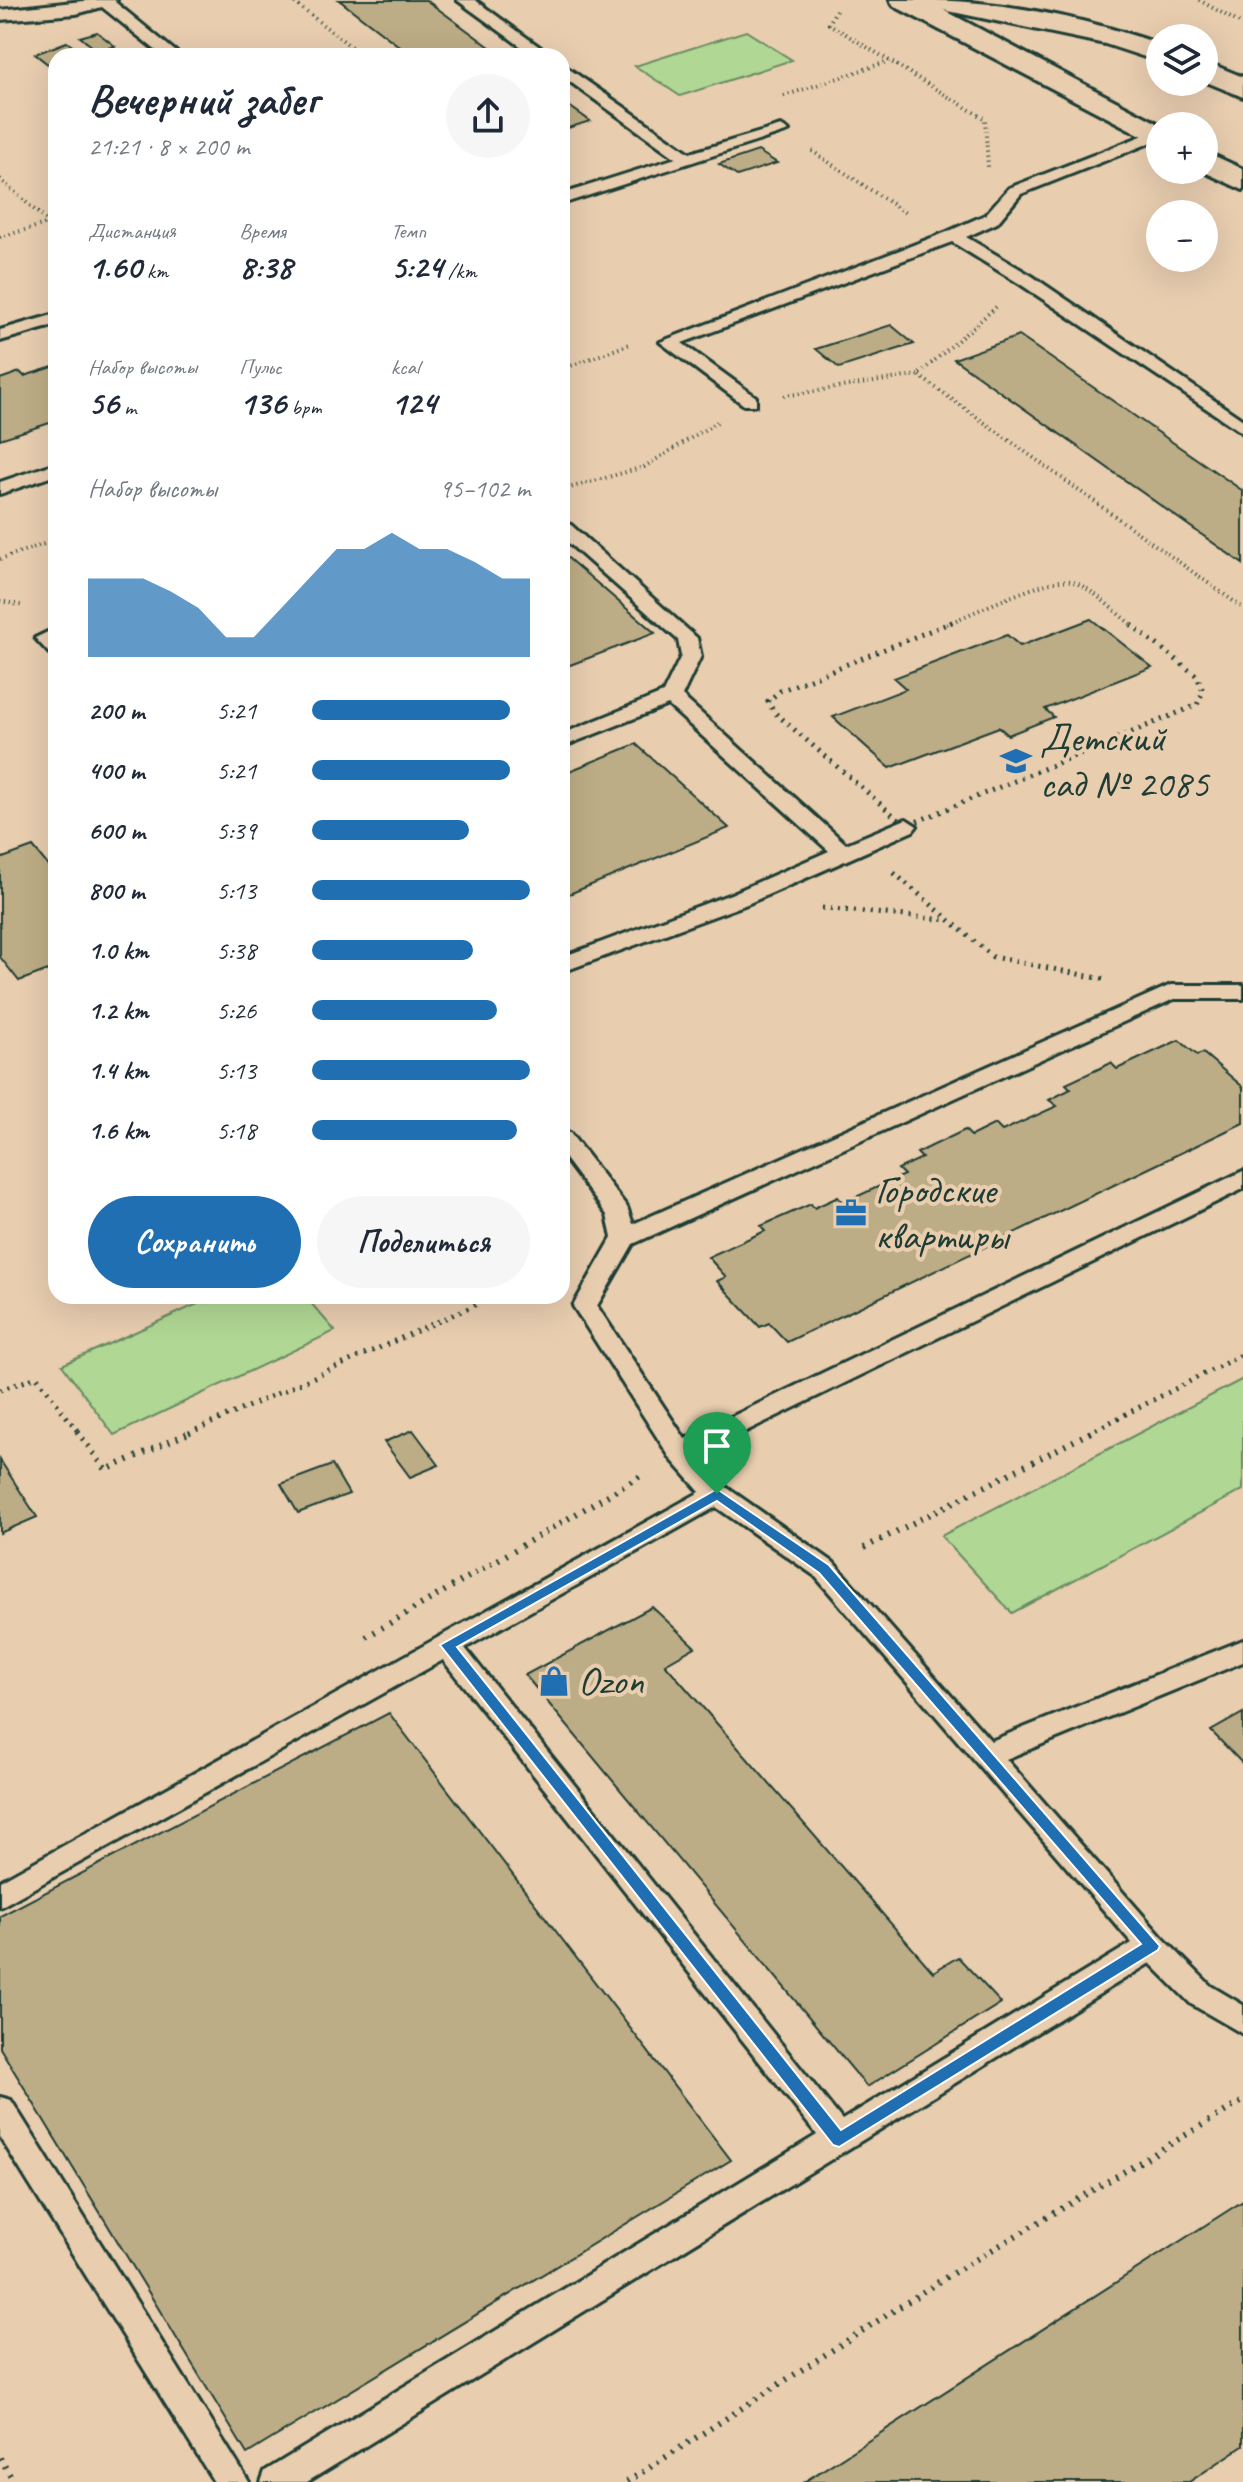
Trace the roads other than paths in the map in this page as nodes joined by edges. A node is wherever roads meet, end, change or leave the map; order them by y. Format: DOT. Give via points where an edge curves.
graph roads {
  1 [pos="465,0"];
  2 [pos="904,0"];
  3 [pos="934,0"];
  4 [pos="107,1"];
  5 [pos="0,15"];
  6 [pos="163,48"];
  7 [pos="533,48"];
  8 [pos="1146,49"];
  9 [pos="570,75"];
  10 [pos="1218,76"];
  11 [pos="1243,88"];
  12 [pos="1146,129"];
  13 [pos="781,131"];
  14 [pos="1146,141"];
  15 [pos="688,159"];
  16 [pos="1218,168"];
  17 [pos="1243,181"];
  18 [pos="570,196"];
  19 [pos="953,236"];
  20 [pos="48,321"];
  21 [pos="0,336"];
  22 [pos="750,401"];
  23 [pos="1243,428"];
  24 [pos="48,472"];
  25 [pos="0,488"];
  26 [pos="570,534"];
  27 [pos="671,697"];
  28 [pos="570,738"];
  29 [pos="906,826"];
  30 [pos="852,849"];
  31 [pos="570,962"];
  32 [pos="1243,992"];
  33 [pos="570,1149"];
  34 [pos="1243,1179"];
  35 [pos="624,1238"];
  36 [pos="680,1452"];
  37 [pos="717,1494"];
  38 [pos="447,1645"];
  39 [pos="1243,1651"];
  40 [pos="986,1755"];
  41 [pos="0,1895"];
  42 [pos="1152,1946"];
  43 [pos="1243,2021"];
  44 [pos="0,2110"];
  45 [pos="839,2140"];
  46 [pos="233,2482"];
  47 [pos="277,2482"];
  1 -- 7 [label="lane"];
  2 -- 12 [label="main road"];
  3 -- 8 [label="main road" via="1112,37"];
  4 -- 5 [label="lane" via="35,15"];
  4 -- 6 [label="lane"];
  9 -- 15 [label="lane"];
  10 -- 11 [label="main road"];
  13 -- 15 [label="lane"];
  14 -- 19 [label="lane" via="1015,191 991,219"];
  15 -- 18 [label="lane"];
  16 -- 17 [label="main road"];
  19 -- 22 [label="lane" via="669,342"];
  19 -- 23 [label="lane"];
  20 -- 21 [label="lane"];
  24 -- 25 [label="lane"];
  26 -- 27 [label="lane" via="687,638 691,656"];
  27 -- 28 [label="lane"];
  27 -- 30 [label="lane"];
  29 -- 30 [label="lane"];
  30 -- 31 [label="lane" via="739,899"];
  32 -- 35 [label="lane" via="1171,992"];
  33 -- 35 [label="lane" via="619,1213"];
  34 -- 36 [label="lane"];
  35 -- 36 [label="lane" via="585,1306"];
  36 -- 37 [label="lane"];
  37 -- 38 [label="lane"];
  37 -- 40 [label="lane" via="824,1569"];
  38 -- 41 [label="lane"];
  38 -- 45 [label="lane"];
  39 -- 40 [label="lane"];
  40 -- 42 [label="lane"];
  42 -- 43 [label="lane" via="1201,1995"];
  42 -- 45 [label="lane"];
  44 -- 46 [label="lane"];
  45 -- 47 [label="lane"];
}
